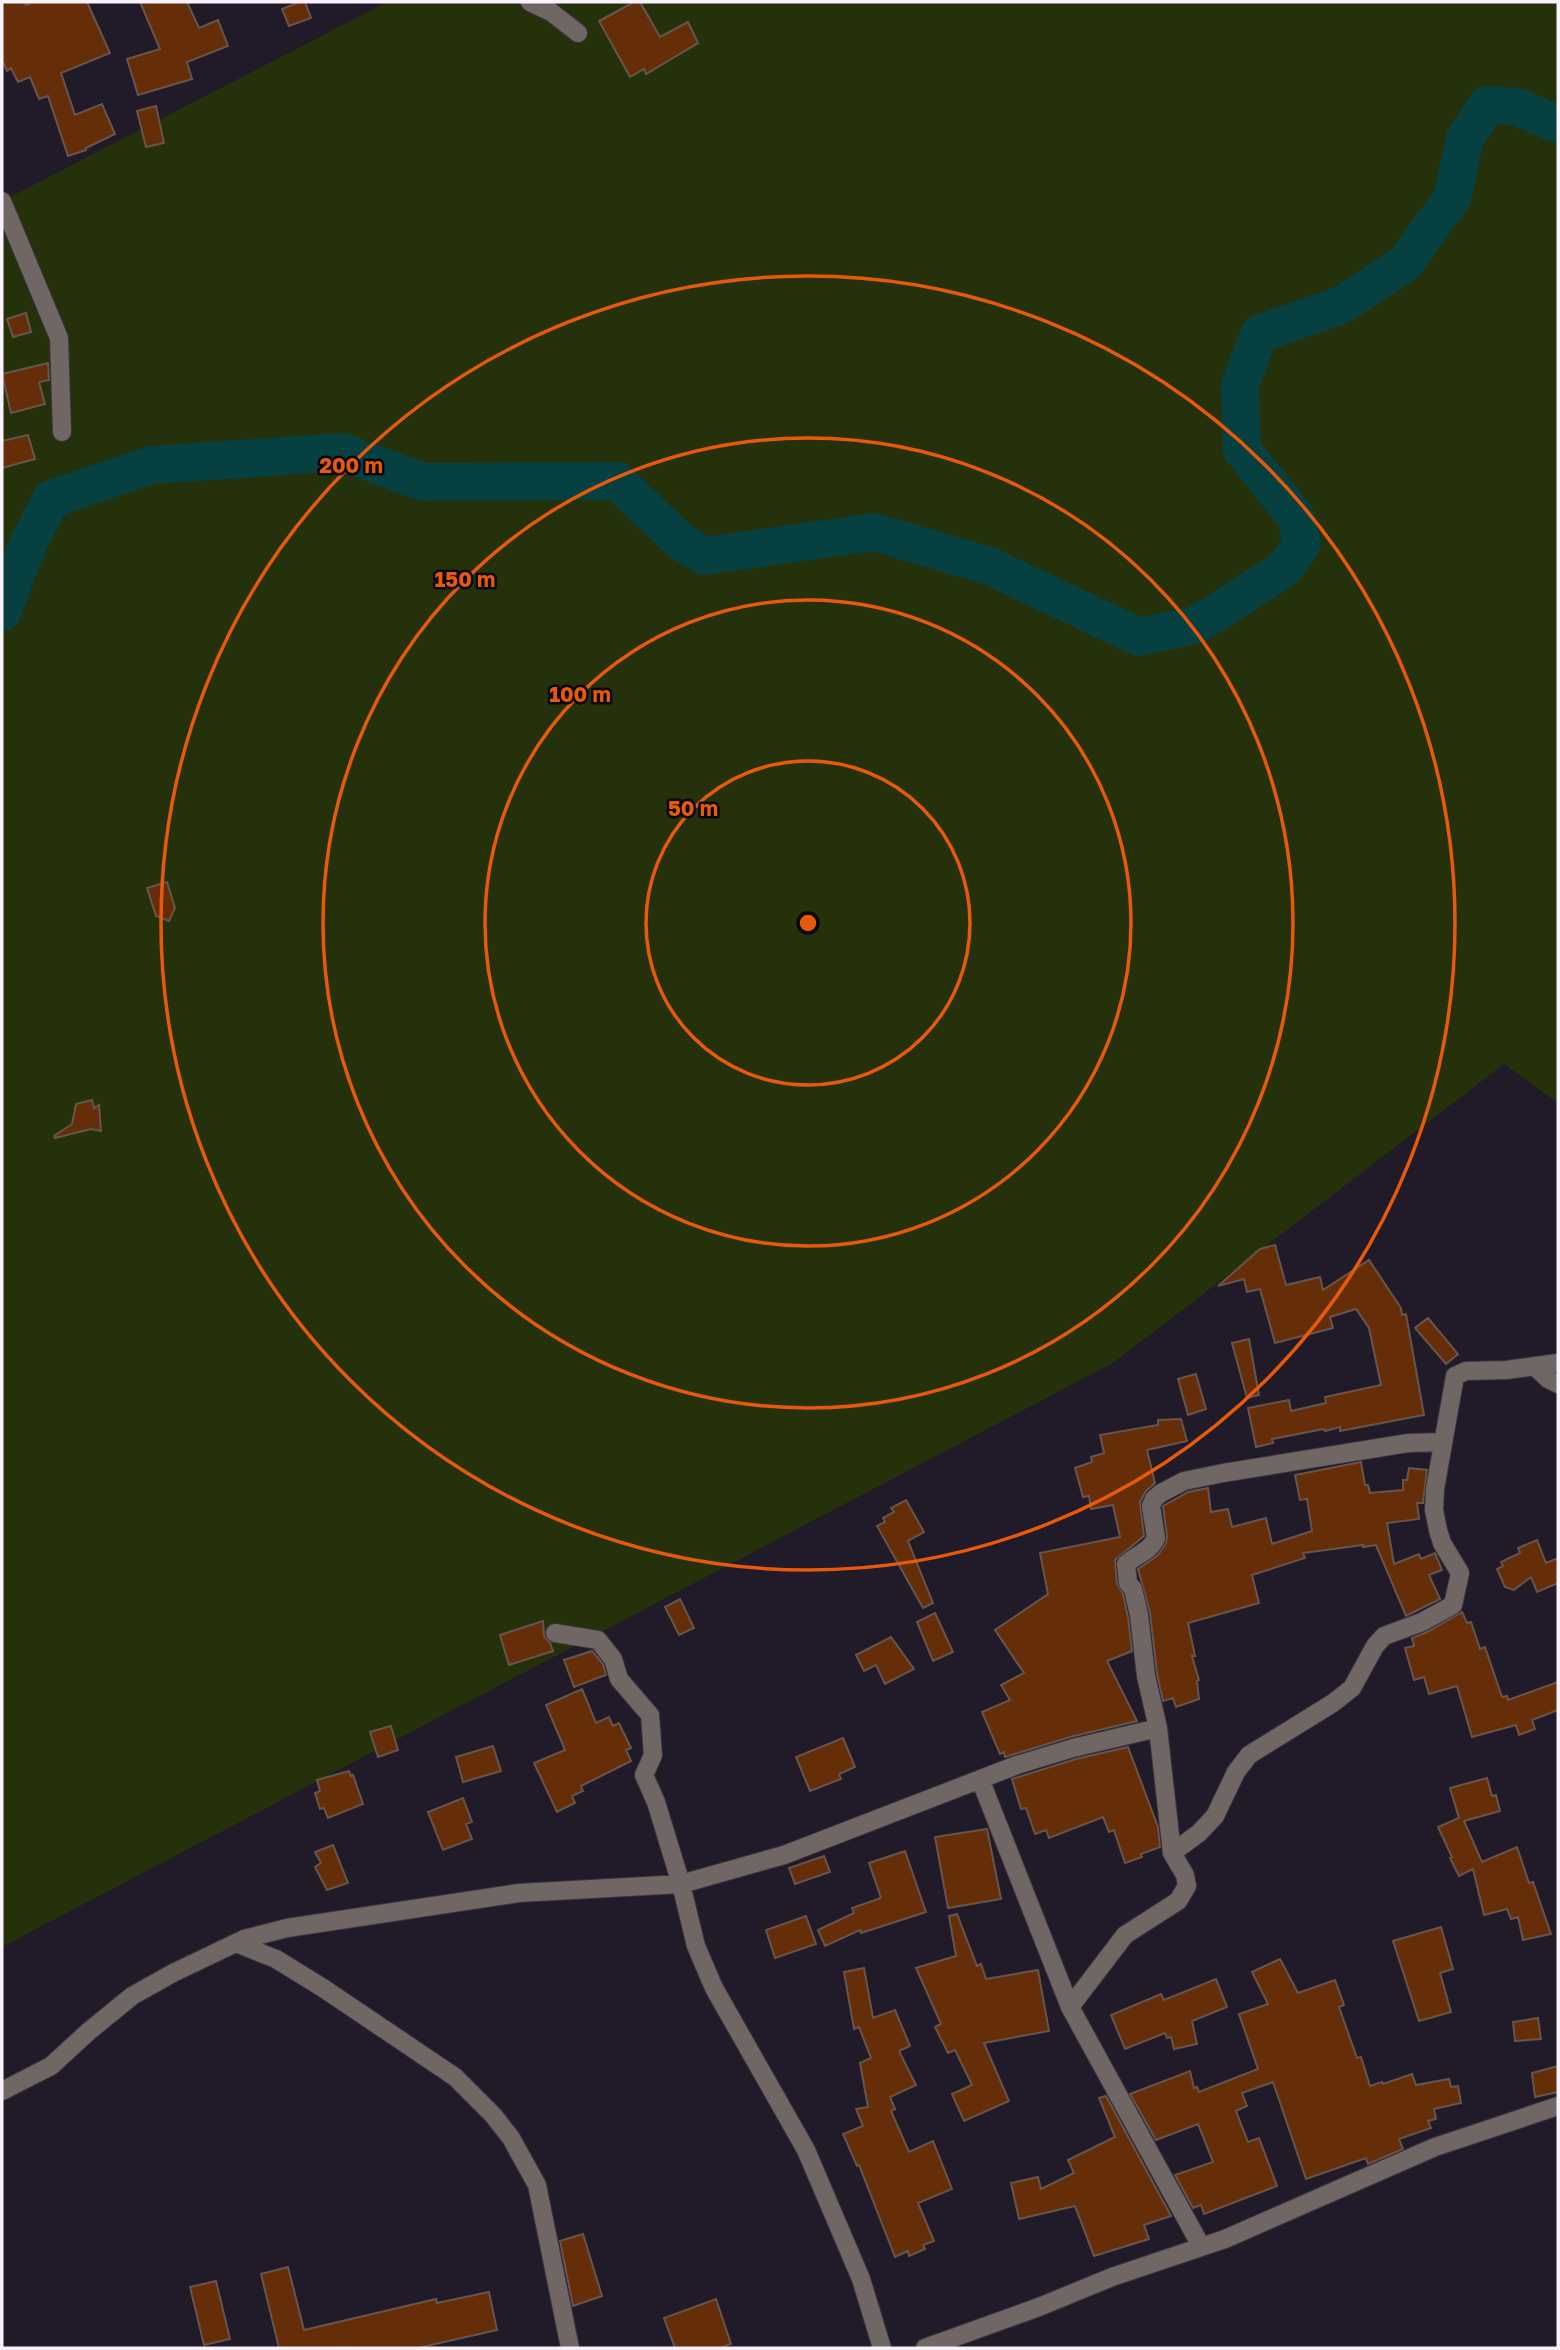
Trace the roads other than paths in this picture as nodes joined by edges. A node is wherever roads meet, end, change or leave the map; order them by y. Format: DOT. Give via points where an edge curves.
graph roads {
  1 [pos="530,2"];
  2 [pos="578,33"];
  3 [pos="2,201"];
  4 [pos="62,432"];
  5 [pos="1558,1363"];
  6 [pos="1534,1366"];
  7 [pos="1558,1384"];
  8 [pos="1443,1442"];
  9 [pos="555,1633"];
  10 [pos="1158,1728"];
  11 [pos="980,1779"];
  12 [pos="1172,1853"];
  13 [pos="681,1884"];
  14 [pos="236,1943"];
  15 [pos="1070,2007"];
  16 [pos="2,2091"];
  17 [pos="1558,2106"];
  18 [pos="1201,2246"];
  19 [pos="570,2348"];
  20 [pos="881,2348"];
  21 [pos="925,2348"];
  1 -- 2 [label="street"];
  3 -- 4 [label="street" via="60,338"];
  5 -- 6 [label="street"];
  6 -- 7 [label="street"];
  6 -- 8 [label="street" via="1466,1371 1455,1376"];
  8 -- 10 [label="street" via="1408,1443 1223,1473 1184,1481 1154,1499 1156,1538 1146,1552 1126,1564"];
  8 -- 12 [label="street" via="1434,1510 1442,1543 1460,1573 1453,1605 1384,1636 1355,1684 1340,1698 1246,1758 1215,1816"];
  9 -- 13 [label="street" via="598,1640 613,1659 619,1679 650,1714 653,1755 644,1775"];
  10 -- 11 [label="street" via="1073,1748"];
  10 -- 12 [label="street"];
  11 -- 13 [label="street" via="784,1855"];
  11 -- 15 [label="street"];
  12 -- 15 [label="street" via="1186,1880 1182,1896 1125,1936"];
  13 -- 14 [label="street" via="519,1893 296,1927"];
  13 -- 20 [label="street" via="705,1967 806,2150 861,2279"];
  14 -- 16 [label="street" via="132,1996 51,2066"];
  14 -- 19 [label="street" via="276,1959 323,1987 455,2077 493,2115 537,2185"];
  15 -- 18 [label="street"];
  17 -- 18 [label="street" via="1435,2147"];
  18 -- 21 [label="street"];
}
